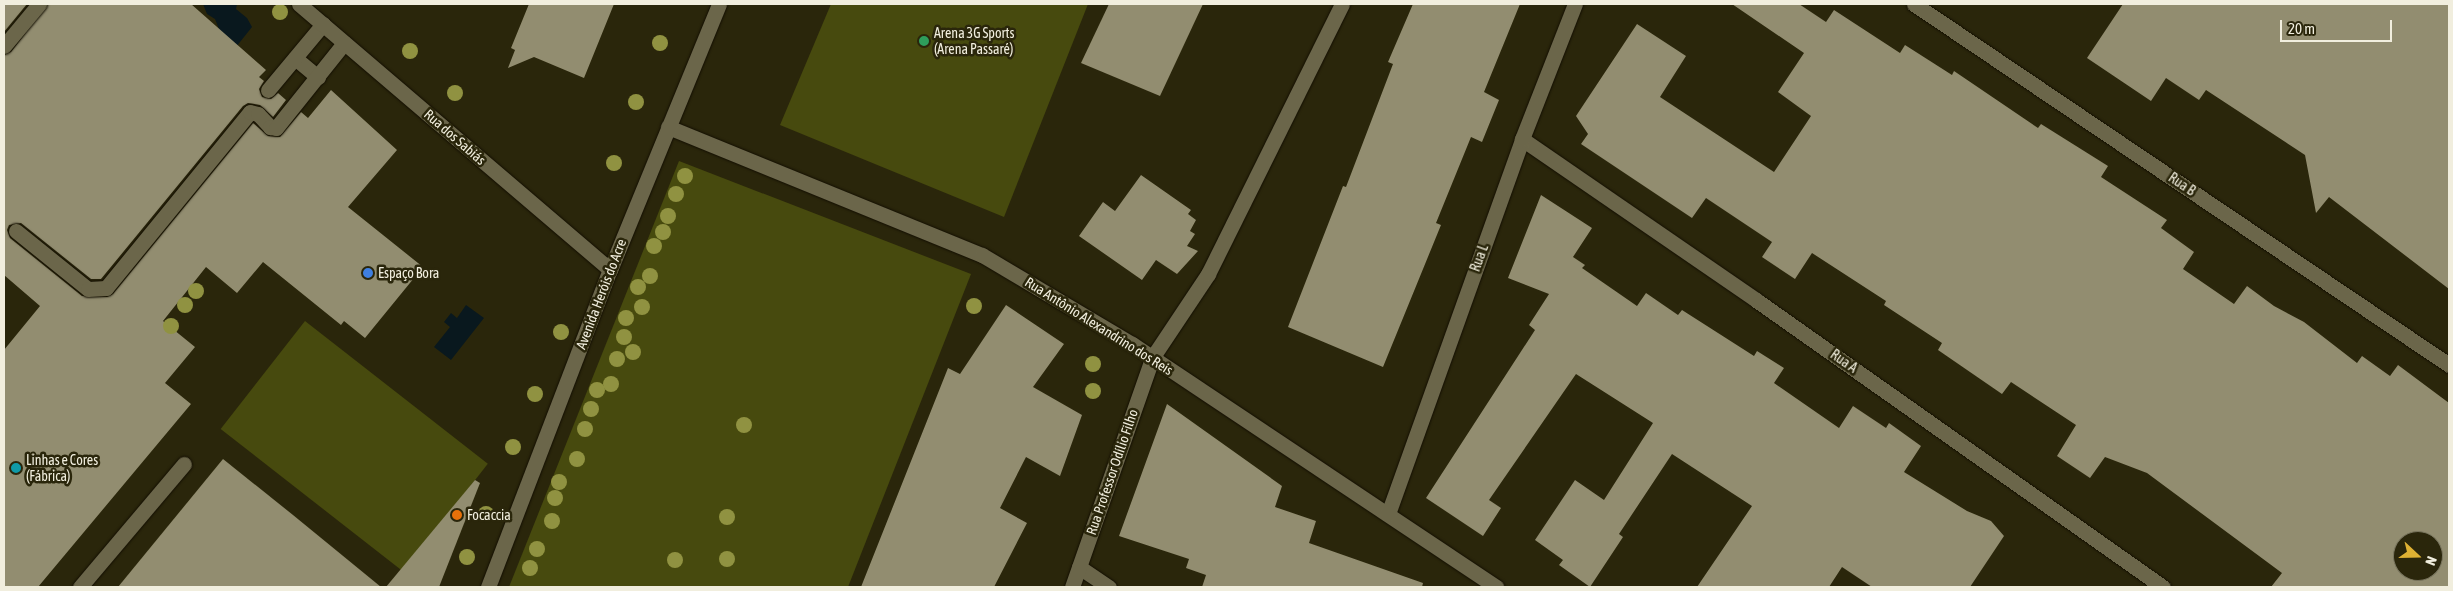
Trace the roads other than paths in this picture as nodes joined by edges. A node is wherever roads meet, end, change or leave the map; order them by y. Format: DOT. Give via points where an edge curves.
graph roads {
  1 [pos="39,4"];
  2 [pos="299,4"];
  3 [pos="719,4"];
  4 [pos="1342,4"];
  5 [pos="1575,4"];
  6 [pos="1914,4"];
  7 [pos="323,24"];
  8 [pos="344,43"];
  9 [pos="4,46"];
  10 [pos="295,58"];
  11 [pos="318,77"];
  12 [pos="268,90"];
  13 [pos="668,127"];
  14 [pos="1522,139"];
  15 [pos="16,231"];
  16 [pos="610,270"];
  17 [pos="1152,358"];
  18 [pos="2449,365"];
  19 [pos="184,464"];
  20 [pos="1388,514"];
  21 [pos="1079,567"];
  22 [pos="80,587"];
  23 [pos="488,587"];
  24 [pos="1072,587"];
  25 [pos="1108,587"];
  26 [pos="1496,587"];
  27 [pos="2163,587"];
  1 -- 9 [label="street"];
  2 -- 7 [label="street, Rua dos Sabiás"];
  3 -- 13 [label="street, Avenida Heróis do Acre"];
  4 -- 17 [label="street, Rua Professor Odílio Filho" via="1208,274"];
  5 -- 14 [label="street, Rua L"];
  6 -- 18 [label="street, Rua B"];
  7 -- 8 [label="street, Rua dos Sabiás"];
  7 -- 10 [label="street"];
  8 -- 11 [label="street"];
  8 -- 16 [label="street, Rua dos Sabiás"];
  10 -- 11 [label="street"];
  10 -- 12 [label="street"];
  11 -- 15 [label="street" via="276,128 250,112 106,288 88,289"];
  13 -- 16 [label="street, Avenida Heróis do Acre"];
  13 -- 17 [label="street, Rua Antônio Alexandrino dos Reis" via="982,255"];
  14 -- 20 [label="street, Rua L"];
  14 -- 27 [label="street, Rua A" via="1773,311"];
  16 -- 23 [label="street, Avenida Heróis do Acre"];
  17 -- 20 [label="street, Rua Antônio Alexandrino dos Reis"];
  17 -- 21 [label="street, Rua Professor Odílio Filho"];
  19 -- 22 [label="street"];
  20 -- 26 [label="street, Rua Antônio Alexandrino dos Reis"];
  21 -- 24 [label="street, Rua Professor Odílio Filho"];
  21 -- 25 [label="street"];
}
